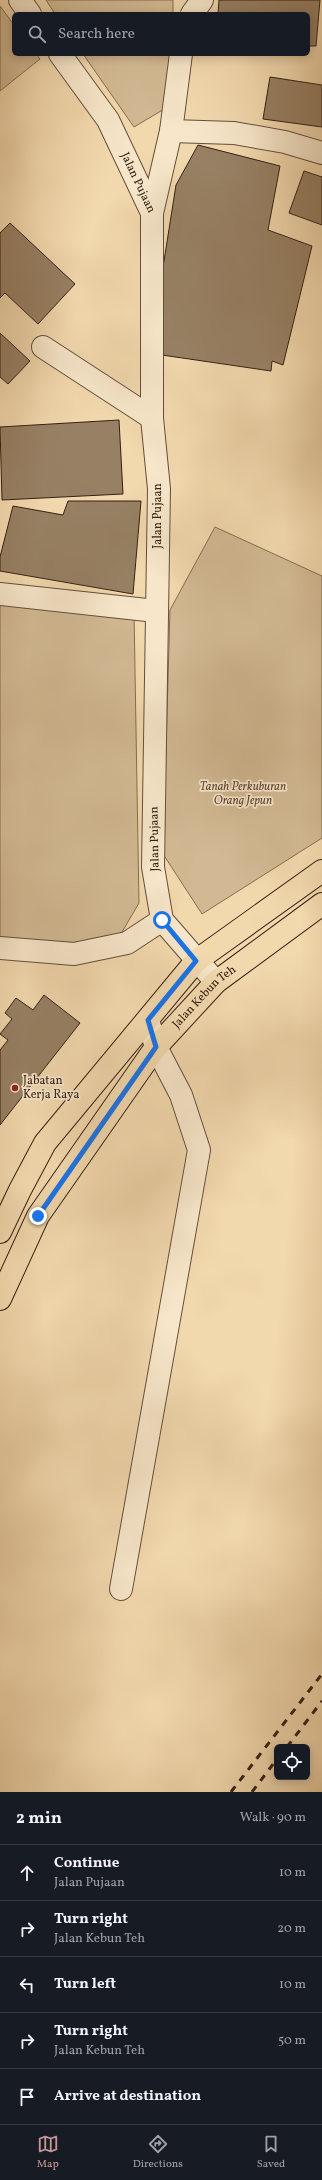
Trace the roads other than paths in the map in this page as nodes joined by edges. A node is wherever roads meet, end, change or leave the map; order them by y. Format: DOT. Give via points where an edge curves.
graph roads {
  1 [pos="20,0"];
  2 [pos="186,0"];
  3 [pos="202,0"];
  4 [pos="29,12"];
  5 [pos="185,12"];
  6 [pos="193,12"];
  7 [pos="61,56"];
  8 [pos="181,56"];
  9 [pos="171,131"];
  10 [pos="322,153"];
  11 [pos="152,214"];
  12 [pos="43,347"];
  13 [pos="152,418"];
  14 [pos="0,594"];
  15 [pos="156,611"];
  16 [pos="322,871"];
  17 [pos="322,904"];
  18 [pos="162,920"];
  19 [pos="0,948"];
  20 [pos="196,961"];
  21 [pos="216,982"];
  22 [pos="148,1020"];
  23 [pos="156,1047"];
  24 [pos="0,1232"];
  25 [pos="0,1299"];
  26 [pos="121,1589"];
  1 -- 4 [label="street"];
  2 -- 5 [label="street"];
  3 -- 6 [label="street"];
  7 -- 11 [label="street, Jalan Pujaan" via="108,120"];
  8 -- 9 [label="street"];
  9 -- 10 [label="street" via="234,133 285,142"];
  9 -- 11 [label="street"];
  11 -- 13 [label="street, Jalan Pujaan"];
  12 -- 13 [label="street"];
  13 -- 15 [label="street, Jalan Pujaan" via="159,489"];
  14 -- 15 [label="street"];
  15 -- 18 [label="street, Jalan Pujaan" via="153,867"];
  16 -- 20 [label="main road"];
  17 -- 21 [label="main road, Jalan Kebun Teh"];
  18 -- 19 [label="street" via="127,943 74,954"];
  18 -- 20 [label="street"];
  20 -- 21 [label="street"];
  20 -- 22 [label="main road"];
  21 -- 23 [label="main road, Jalan Kebun Teh"];
  22 -- 23 [label="street"];
  22 -- 24 [label="main road" via="45,1143"];
  23 -- 25 [label="main road, Jalan Kebun Teh" via="38,1216"];
  23 -- 26 [label="street" via="181,1095 200,1150"];
}
